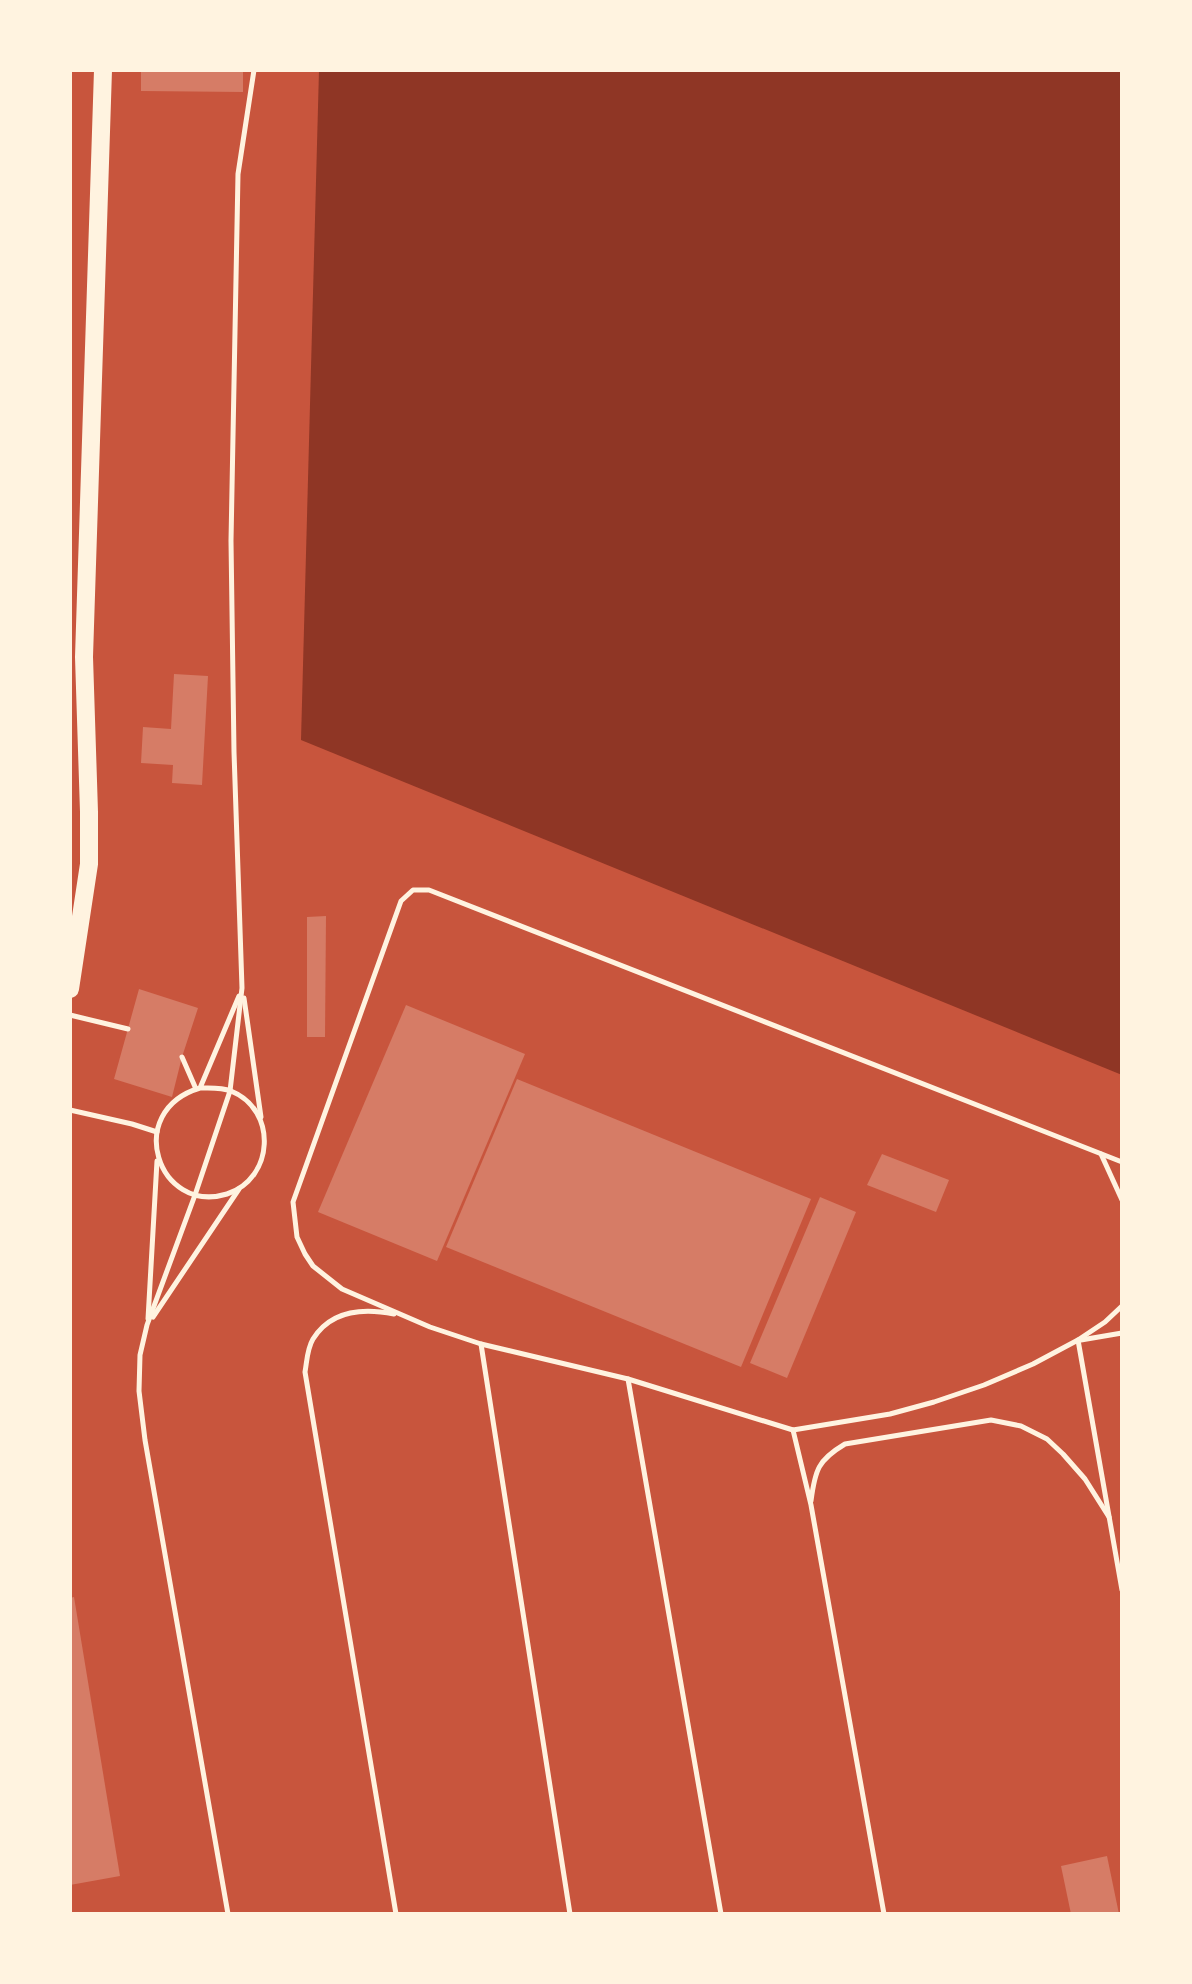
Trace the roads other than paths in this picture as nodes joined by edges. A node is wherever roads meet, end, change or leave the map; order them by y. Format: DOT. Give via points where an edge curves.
graph roads {
  1 [pos="103,70"];
  2 [pos="254,70"];
  3 [pos="84,657"];
  4 [pos="70,680"];
  5 [pos="243,988"];
  6 [pos="70,989"];
  7 [pos="70,1015"];
  8 [pos="128,1029"];
  9 [pos="182,1057"];
  10 [pos="198,1089"];
  11 [pos="230,1091"];
  12 [pos="70,1110"];
  13 [pos="262,1121"];
  14 [pos="157,1132"];
  15 [pos="1101,1153"];
  16 [pos="158,1155"];
  17 [pos="1122,1162"];
  18 [pos="239,1189"];
  19 [pos="195,1195"];
  20 [pos="1122,1200"];
  21 [pos="1122,1306"];
  22 [pos="404,1316"];
  23 [pos="148,1325"];
  24 [pos="1122,1333"];
  25 [pos="1077,1340"];
  26 [pos="481,1344"];
  27 [pos="628,1379"];
  28 [pos="793,1430"];
  29 [pos="811,1506"];
  30 [pos="1109,1517"];
  31 [pos="1122,1590"];
  32 [pos="228,1914"];
  33 [pos="396,1914"];
  34 [pos="570,1914"];
  35 [pos="721,1914"];
  36 [pos="884,1914"];
  1 -- 3 [label="main road"];
  2 -- 5 [label="lane" via="238,174 231,541"];
  3 -- 4 [label="main road"];
  3 -- 6 [label="main road" via="89,864"];
  5 -- 10 [label="lane"];
  5 -- 11 [label="lane"];
  5 -- 13 [label="lane"];
  7 -- 8 [label="lane"];
  9 -- 10 [label="lane"];
  10 -- 11 [label="lane"];
  10 -- 14 [label="lane" via="165,1109"];
  11 -- 13 [label="lane" via="244,1098"];
  11 -- 19 [label="lane"];
  12 -- 14 [label="lane"];
  13 -- 18 [label="lane" via="265,1136 260,1166"];
  14 -- 16 [label="lane"];
  15 -- 17 [label="lane"];
  15 -- 20 [label="lane"];
  15 -- 22 [label="lane" via="429,890 413,890 401,901 293,1202 297,1237 313,1266 342,1289"];
  16 -- 19 [label="lane" via="171,1180"];
  16 -- 23 [label="lane"];
  18 -- 19 [label="lane" via="225,1195"];
  18 -- 23 [label="lane"];
  19 -- 23 [label="lane"];
  21 -- 25 [label="lane"];
  22 -- 26 [label="lane"];
  22 -- 33 [label="lane" via="357,1310 341,1316 313,1339 305,1372"];
  23 -- 32 [label="lane" via="140,1355 139,1391 145,1440"];
  24 -- 25 [label="lane"];
  25 -- 28 [label="lane" via="1033,1364 934,1402"];
  25 -- 30 [label="lane"];
  26 -- 27 [label="lane"];
  26 -- 34 [label="lane"];
  27 -- 28 [label="lane"];
  27 -- 35 [label="lane"];
  28 -- 29 [label="lane"];
  29 -- 30 [label="lane" via="819,1466 845,1444 991,1420 1021,1426 1048,1439 1085,1479"];
  29 -- 36 [label="lane"];
  30 -- 31 [label="lane"];
}
